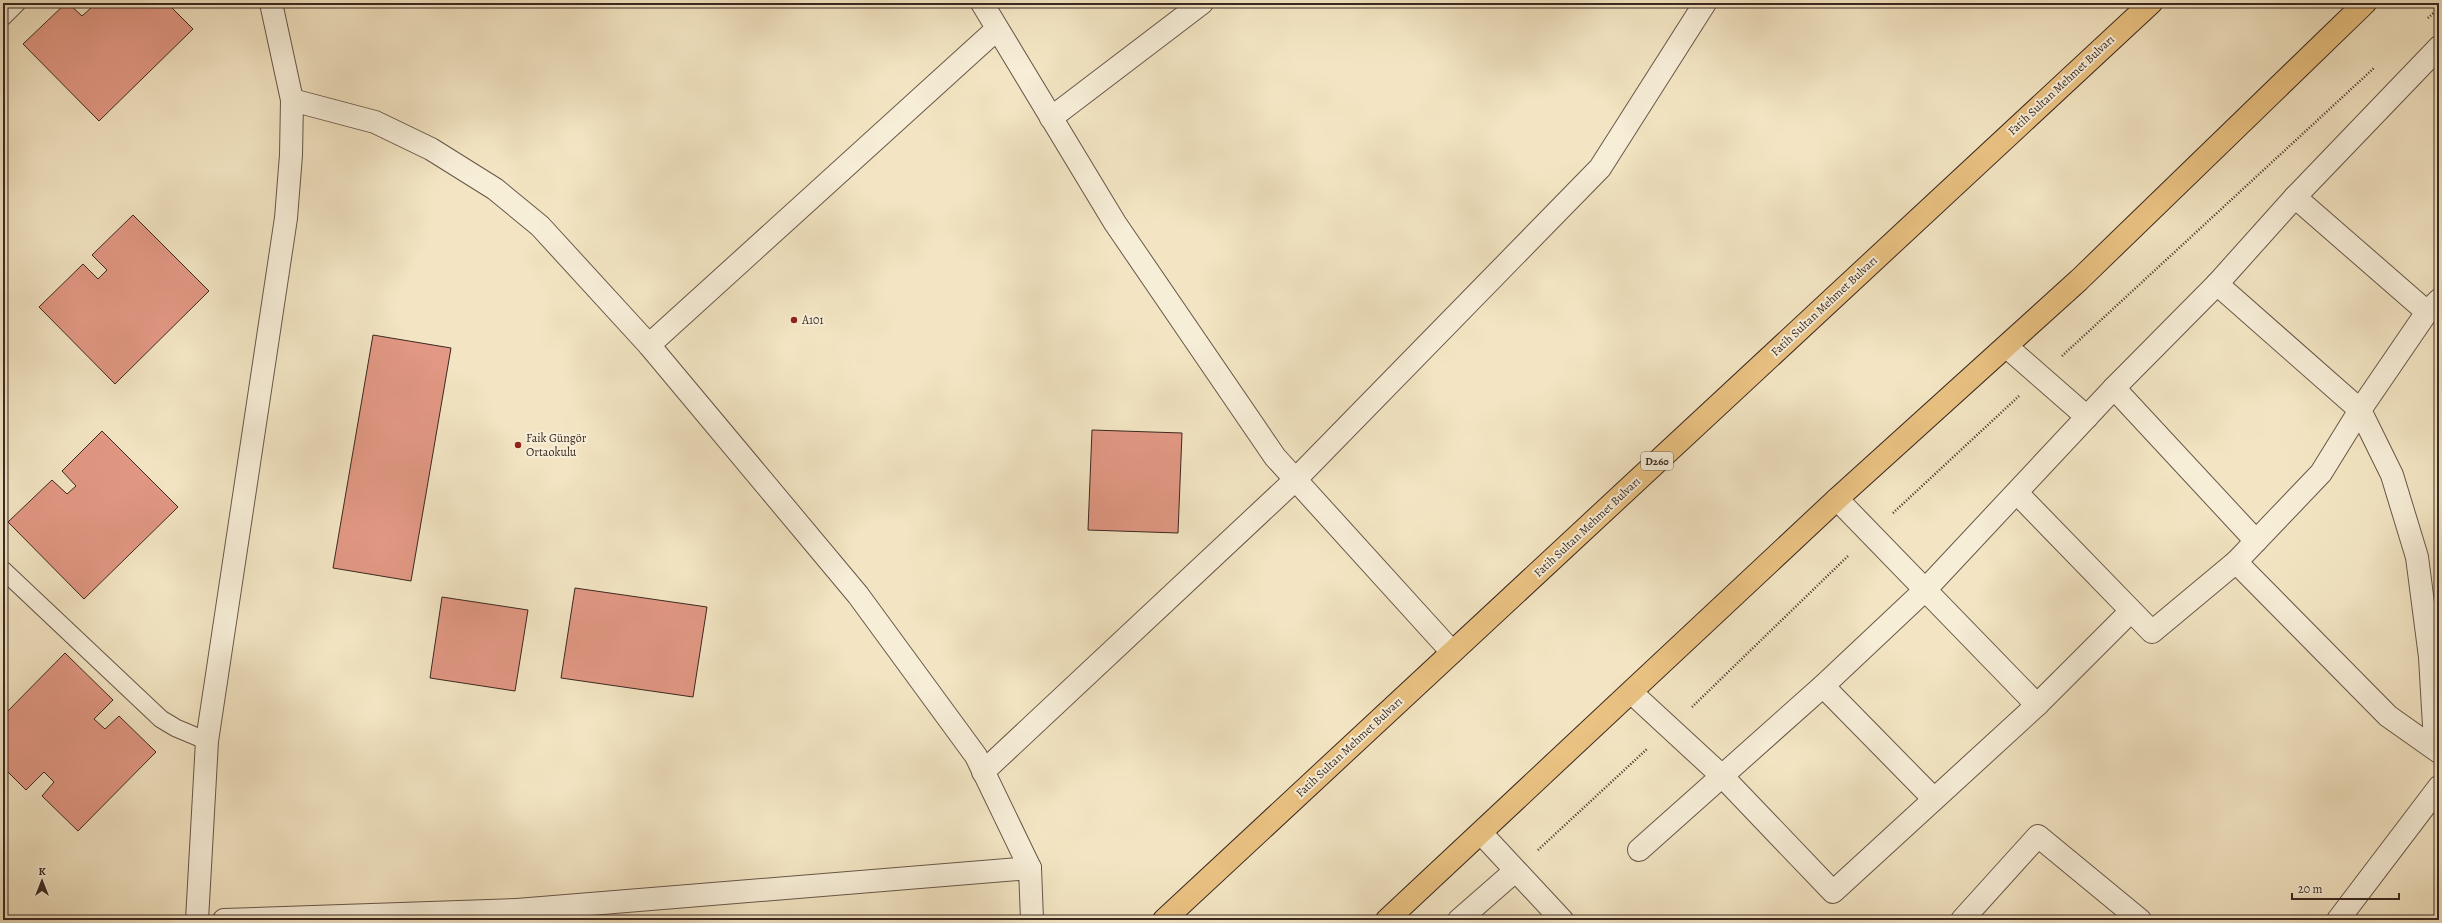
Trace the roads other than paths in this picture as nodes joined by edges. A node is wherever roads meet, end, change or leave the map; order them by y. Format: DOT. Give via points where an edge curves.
graph roads {
  1 [pos="17,3"];
  2 [pos="270,3"];
  3 [pos="982,3"];
  4 [pos="1202,3"];
  5 [pos="1705,3"];
  6 [pos="2151,3"];
  7 [pos="2365,3"];
  8 [pos="3,17"];
  9 [pos="997,29"];
  10 [pos="2439,47"];
  11 [pos="292,100"];
  12 [pos="1051,118"];
  13 [pos="2296,197"];
  14 [pos="2217,284"];
  15 [pos="2433,306"];
  16 [pos="649,345"];
  17 [pos="2007,346"];
  18 [pos="2114,388"];
  19 [pos="2360,410"];
  20 [pos="2087,417"];
  21 [pos="1295,480"];
  22 [pos="2017,493"];
  23 [pos="1837,499"];
  24 [pos="2256,541"];
  25 [pos="2236,562"];
  26 [pos="3,570"];
  27 [pos="1925,590"];
  28 [pos="2131,611"];
  29 [pos="1452,652"];
  30 [pos="1823,686"];
  31 [pos="1632,693"];
  32 [pos="2037,705"];
  33 [pos="2439,734"];
  34 [pos="207,741"];
  35 [pos="2439,752"];
  36 [pos="983,772"];
  37 [pos="1723,777"];
  38 [pos="2439,787"];
  39 [pos="1934,799"];
  40 [pos="1481,833"];
  41 [pos="1639,850"];
  42 [pos="1030,868"];
  43 [pos="1516,871"];
  44 [pos="521,915"];
  45 [pos="197,920"];
  46 [pos="224,920"];
  47 [pos="1032,920"];
  48 [pos="1164,920"];
  49 [pos="1387,920"];
  50 [pos="1459,920"];
  51 [pos="1562,920"];
  52 [pos="1962,920"];
  53 [pos="2140,920"];
  54 [pos="2338,920"];
  1 -- 8 [label="lane"];
  2 -- 11 [label="street"];
  3 -- 9 [label="street"];
  4 -- 12 [label="street"];
  5 -- 21 [label="street" via="1600,168"];
  6 -- 29 [label="highway, Fatih Sultan Mehmet Bulvarı / D260"];
  7 -- 17 [label="highway"];
  9 -- 12 [label="street"];
  9 -- 16 [label="street"];
  10 -- 13 [label="street"];
  11 -- 16 [label="street" via="375,122 431,149 495,189 540,226"];
  11 -- 34 [label="street" via="286,218"];
  12 -- 21 [label="street" via="1114,223 1275,457"];
  13 -- 14 [label="street"];
  13 -- 15 [label="street"];
  14 -- 18 [label="street"];
  14 -- 19 [label="street"];
  15 -- 19 [label="street"];
  16 -- 36 [label="street" via="858,595 976,756"];
  17 -- 20 [label="street"];
  17 -- 23 [label="highway"];
  18 -- 20 [label="street"];
  18 -- 24 [label="street"];
  19 -- 24 [label="street" via="2321,473"];
  19 -- 33 [label="street" via="2392,476 2417,557 2430,657 2434,726"];
  20 -- 22 [label="street"];
  21 -- 29 [label="street"];
  21 -- 36 [label="street"];
  22 -- 27 [label="street"];
  22 -- 28 [label="street"];
  23 -- 27 [label="street"];
  23 -- 31 [label="highway"];
  24 -- 25 [label="street"];
  25 -- 28 [label="street" via="2152,632"];
  25 -- 35 [label="street" via="2388,716"];
  26 -- 34 [label="lane" via="161,719"];
  27 -- 30 [label="street"];
  27 -- 32 [label="street"];
  28 -- 32 [label="street"];
  29 -- 48 [label="highway, Fatih Sultan Mehmet Bulvarı / D260"];
  30 -- 37 [label="street"];
  30 -- 39 [label="street"];
  31 -- 37 [label="street"];
  31 -- 40 [label="highway"];
  32 -- 39 [label="street"];
  34 -- 45 [label="street"];
  36 -- 42 [label="street"];
  37 -- 39 [label="street" via="1833,892"];
  37 -- 41 [label="street"];
  38 -- 54 [label="street"];
  40 -- 43 [label="street"];
  40 -- 49 [label="highway"];
  42 -- 44 [label="street"];
  42 -- 47 [label="street"];
  43 -- 50 [label="street"];
  43 -- 51 [label="street"];
  44 -- 46 [label="street"];
  52 -- 53 [label="street" via="2038,836"];
}
